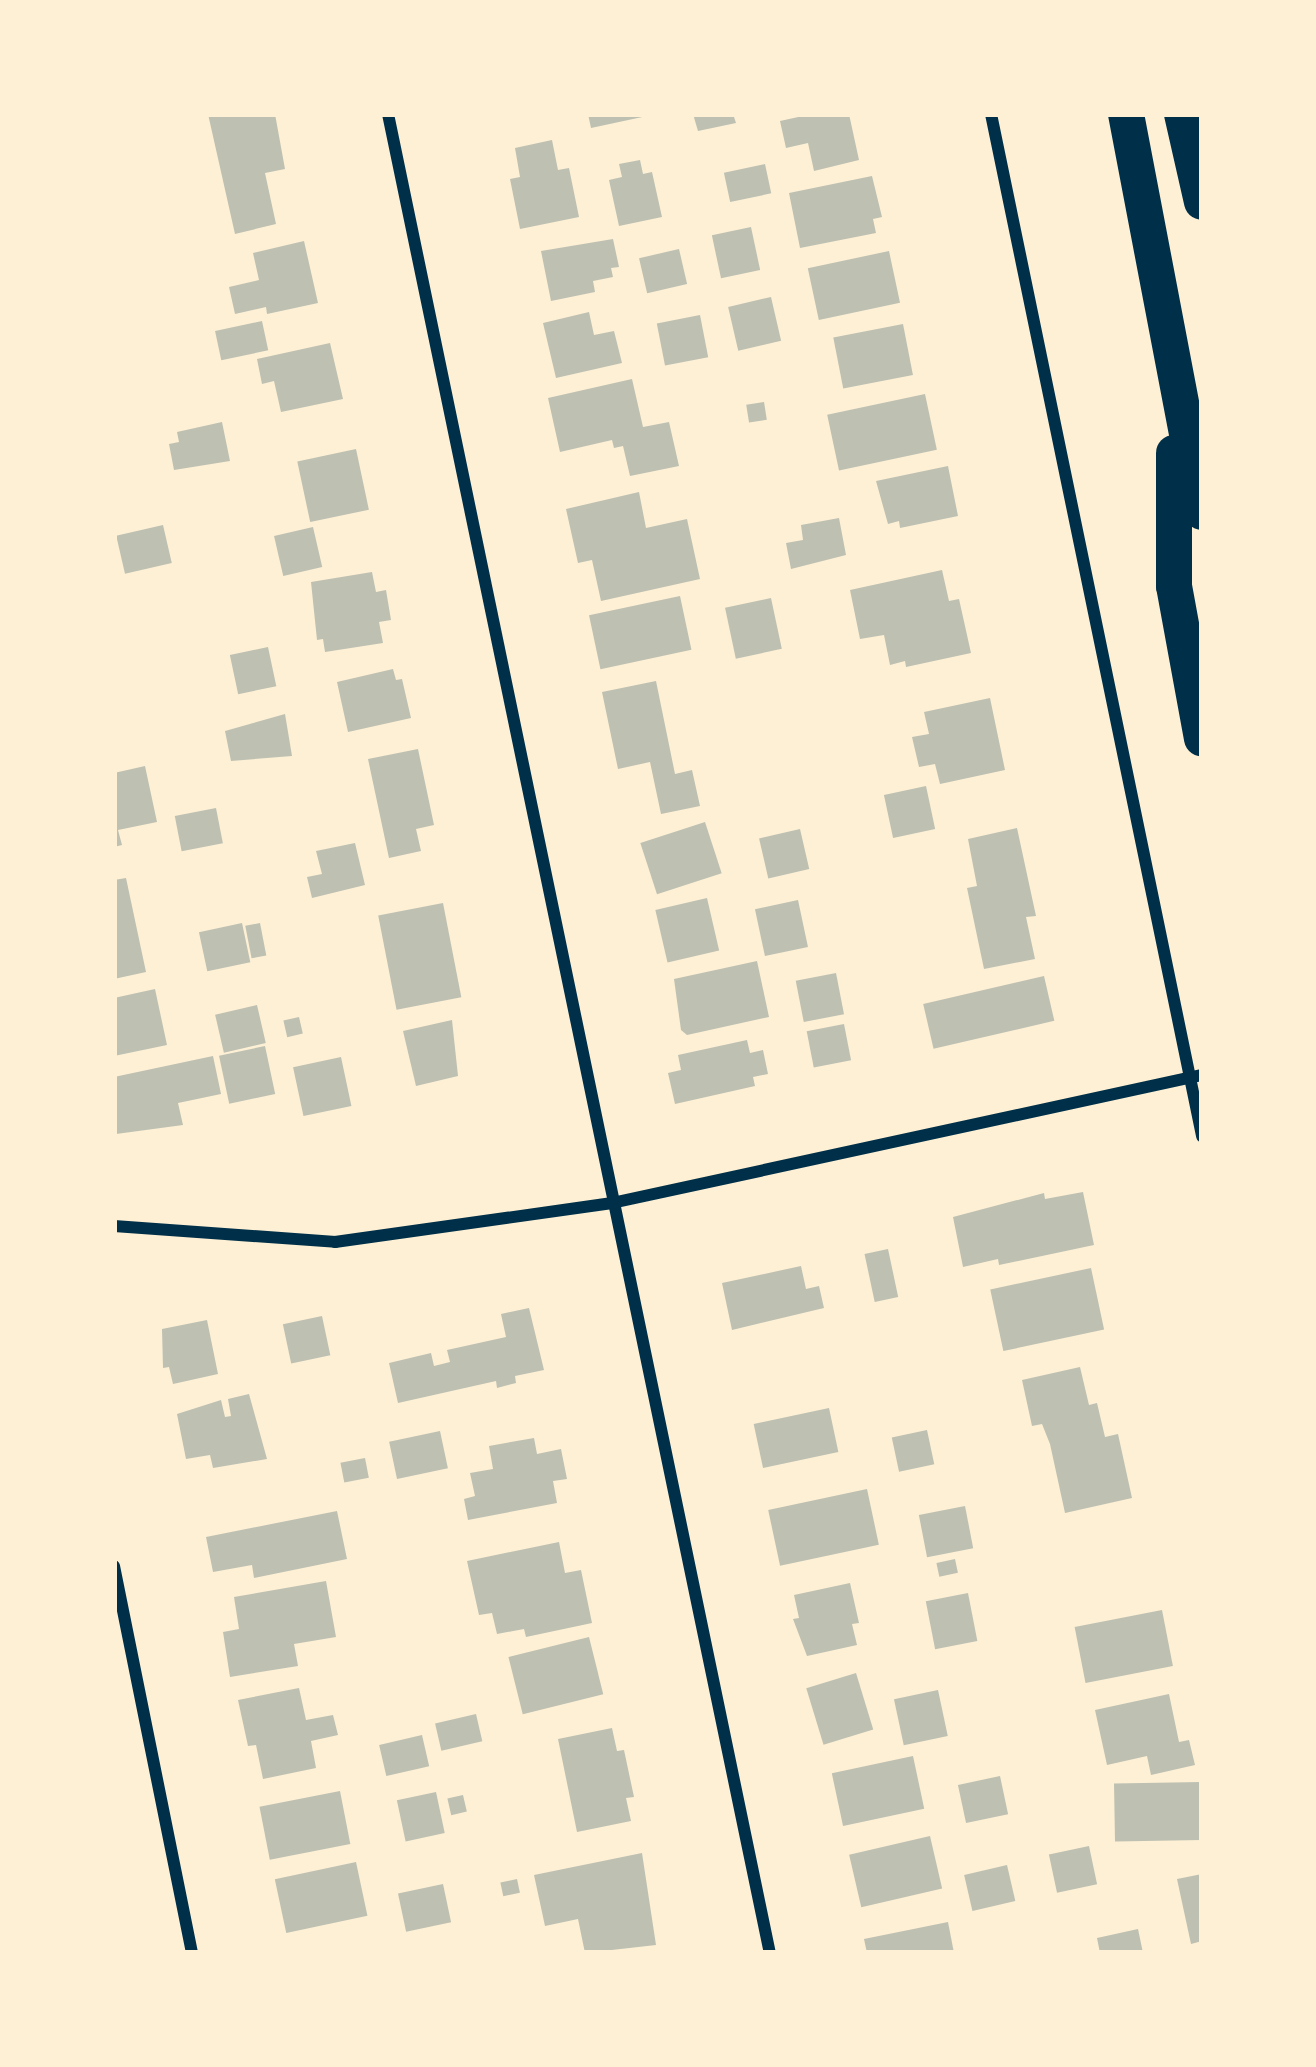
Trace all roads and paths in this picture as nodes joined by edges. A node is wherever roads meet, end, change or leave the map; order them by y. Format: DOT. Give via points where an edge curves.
graph roads {
  1 [pos="388,114"];
  2 [pos="991,114"];
  3 [pos="1126,114"];
  4 [pos="1183,114"];
  5 [pos="1202,202"];
  6 [pos="1174,377"];
  7 [pos="1202,512"];
  8 [pos="1202,738"];
  9 [pos="1196,1076"];
  10 [pos="1202,1136"];
  11 [pos="612,1204"];
  12 [pos="114,1226"];
  13 [pos="114,1566"];
  14 [pos="191,1953"];
  15 [pos="770,1953"];
  1 -- 11 [label="street"];
  2 -- 9 [label="street"];
  3 -- 6 [label="highway"];
  4 -- 5 [label="highway"];
  6 -- 7 [label="highway"];
  6 -- 8 [label="highway" via="1174,586"];
  9 -- 10 [label="street"];
  9 -- 11 [label="street"];
  11 -- 12 [label="street" via="335,1241"];
  11 -- 15 [label="street"];
  13 -- 14 [label="street"];
}
